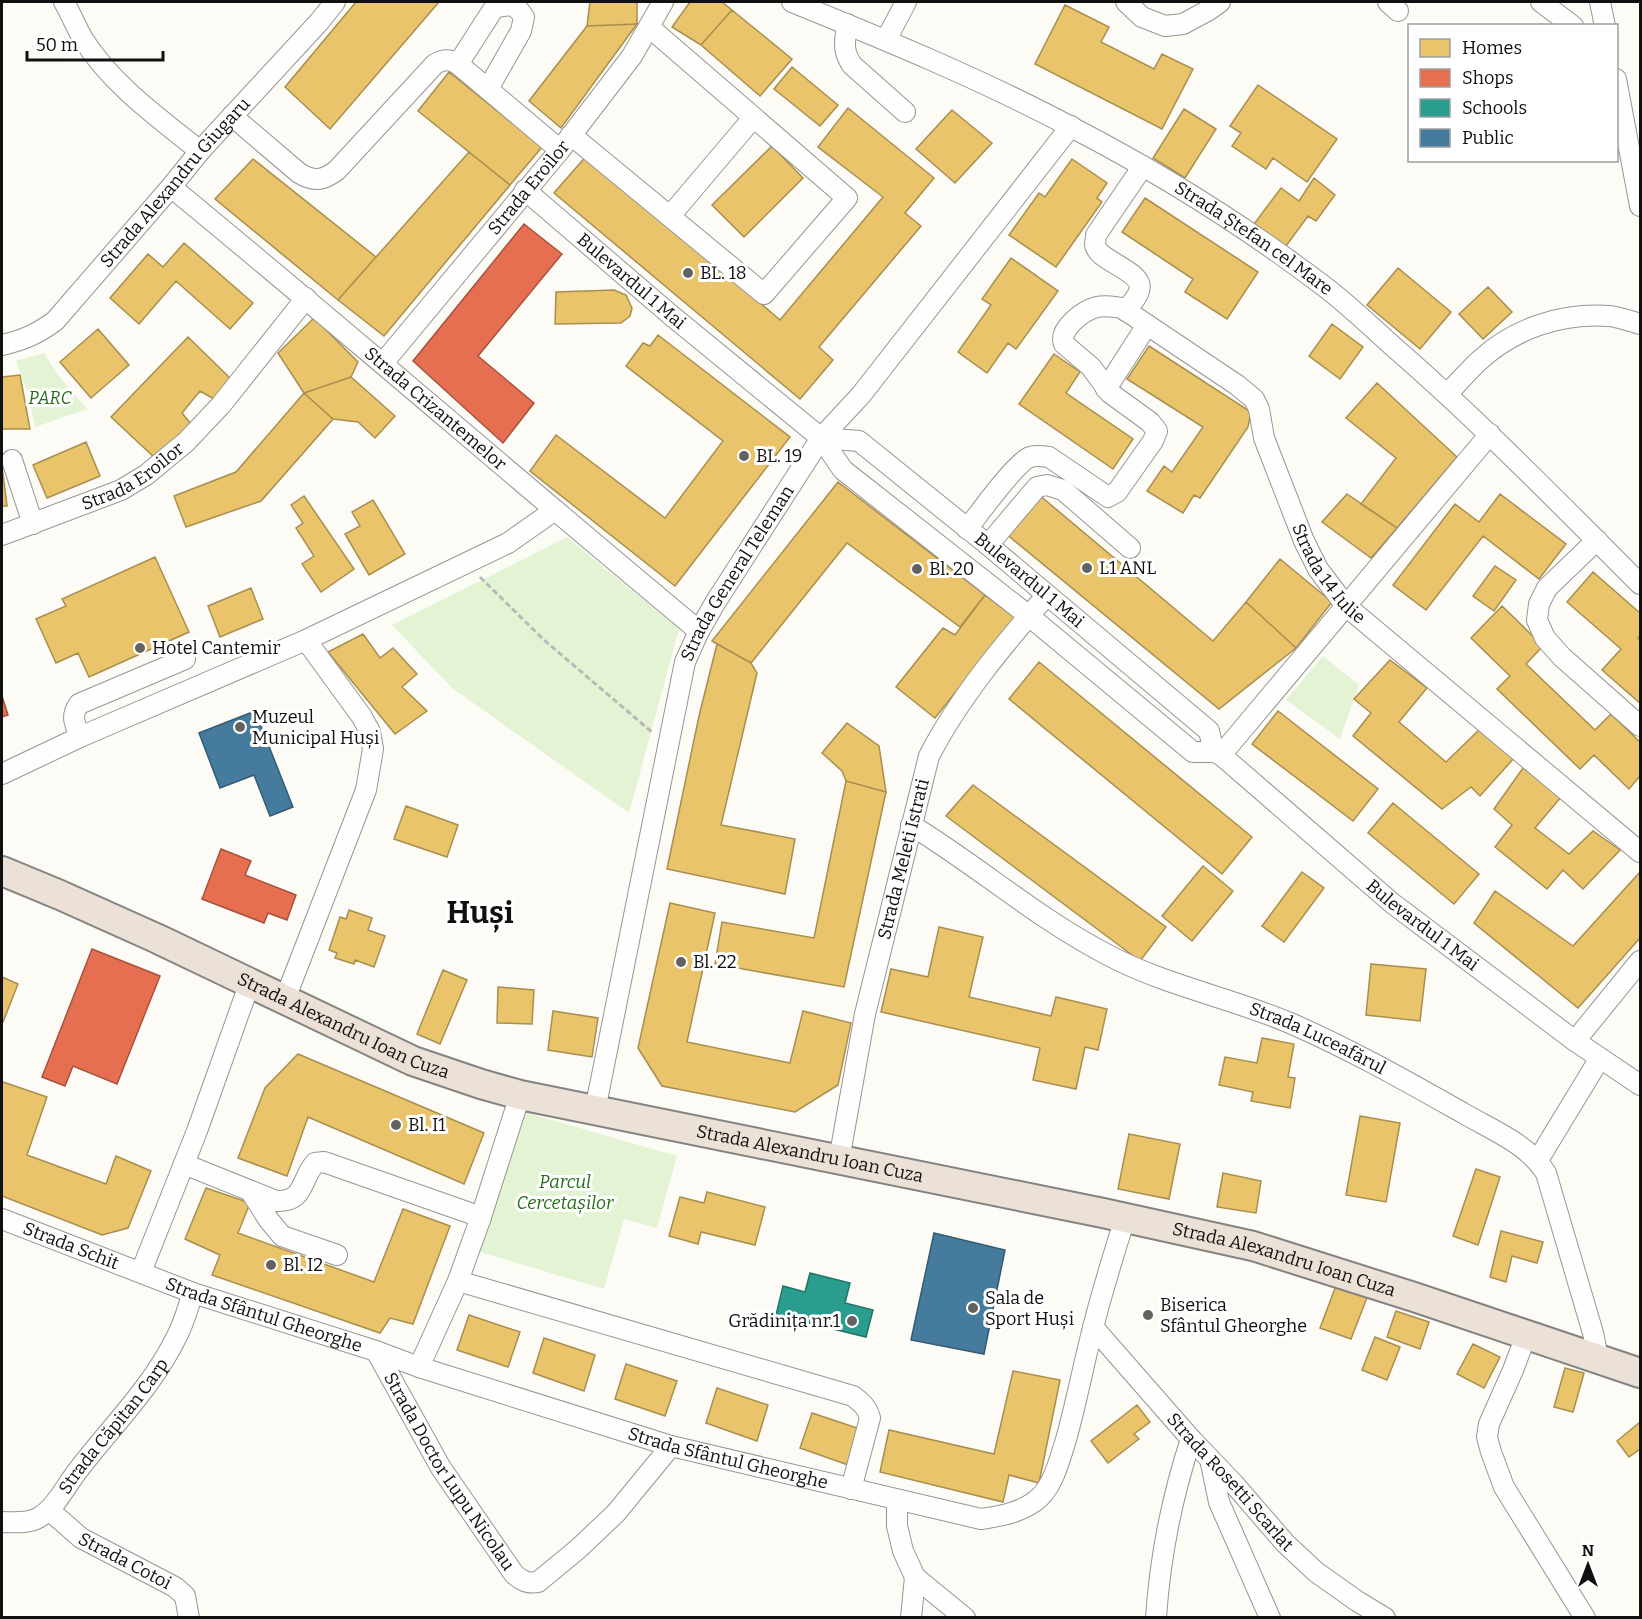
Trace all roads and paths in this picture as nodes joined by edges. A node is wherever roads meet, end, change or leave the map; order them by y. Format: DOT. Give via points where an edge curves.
graph roads {
  1 [pos="64,2"];
  2 [pos="335,2"];
  3 [pos="663,2"];
  4 [pos="792,2"];
  5 [pos="906,2"];
  6 [pos="1126,2"];
  7 [pos="1220,2"];
  8 [pos="1541,2"];
  9 [pos="1600,2"];
  10 [pos="847,24"];
  11 [pos="1570,24"];
  12 [pos="1605,24"];
  13 [pos="649,27"];
  14 [pos="885,40"];
  15 [pos="458,64"];
  16 [pos="1618,85"];
  17 [pos="488,89"];
  18 [pos="905,112"];
  19 [pos="232,116"];
  20 [pos="753,118"];
  21 [pos="1071,126"];
  22 [pos="566,142"];
  23 [pos="200,151"];
  24 [pos="1143,166"];
  25 [pos="1637,171"];
  26 [pos="171,187"];
  27 [pos="525,190"];
  28 [pos="1641,206"];
  29 [pos="670,216"];
  30 [pos="306,298"];
  31 [pos="1126,311"];
  32 [pos="1641,324"];
  33 [pos="1147,325"];
  34 [pos="2,345"];
  35 [pos="382,363"];
  36 [pos="1106,388"];
  37 [pos="1447,394"];
  38 [pos="1490,434"];
  39 [pos="821,438"];
  40 [pos="12,460"];
  41 [pos="555,510"];
  42 [pos="33,524"];
  43 [pos="967,529"];
  44 [pos="2,535"];
  45 [pos="1597,540"];
  46 [pos="988,545"];
  47 [pos="1130,548"];
  48 [pos="466,563"];
  49 [pos="1641,584"];
  50 [pos="1047,596"];
  51 [pos="1346,606"];
  52 [pos="1029,616"];
  53 [pos="699,630"];
  54 [pos="306,640"];
  55 [pos="185,660"];
  56 [pos="1641,726"];
  57 [pos="80,737"];
  58 [pos="668,746"];
  59 [pos="1218,754"];
  60 [pos="2,774"];
  61 [pos="911,825"];
  62 [pos="1641,852"];
  63 [pos="2,871"];
  64 [pos="1641,961"];
  65 [pos="250,982"];
  66 [pos="285,999"];
  67 [pos="1575,1041"];
  68 [pos="1600,1058"];
  69 [pos="1641,1085"];
  70 [pos="520,1095"];
  71 [pos="595,1110"];
  72 [pos="839,1160"];
  73 [pos="1538,1160"];
  74 [pos="184,1164"];
  75 [pos="251,1192"];
  76 [pos="481,1217"];
  77 [pos="1125,1218"];
  78 [pos="2,1219"];
  79 [pos="337,1255"];
  80 [pos="141,1272"];
  81 [pos="458,1281"];
  82 [pos="193,1293"];
  83 [pos="1093,1327"];
  84 [pos="1527,1334"];
  85 [pos="376,1352"];
  86 [pos="1599,1359"];
  87 [pos="420,1367"];
  88 [pos="1641,1372"];
  89 [pos="1191,1439"];
  90 [pos="671,1446"];
  91 [pos="1210,1460"];
  92 [pos="851,1489"];
  93 [pos="897,1500"];
  94 [pos="49,1510"];
  95 [pos="2,1522"];
  96 [pos="915,1577"];
  97 [pos="189,1617"];
  98 [pos="911,1617"];
  99 [pos="965,1617"];
  100 [pos="1156,1617"];
  101 [pos="1270,1617"];
  102 [pos="1385,1617"];
  103 [pos="1581,1617"];
  1 -- 23 [label="street" via="97,58 148,110"];
  2 -- 19 [label="street, Strada Alexandru Giugaru"];
  3 -- 13 [label="street, Strada Eroilor"];
  4 -- 10 [label="street, Strada Ștefan cel Mare"];
  5 -- 14 [label="street"];
  6 -- 7 [label="street" via="1142,17 1165,26 1183,24"];
  8 -- 11 [label="street"];
  9 -- 12 [label="street"];
  10 -- 14 [label="street, Strada Ștefan cel Mare"];
  10 -- 18 [label="street" via="846,57"];
  13 -- 20 [label="street"];
  13 -- 22 [label="street, Strada Eroilor" via="632,56"];
  14 -- 21 [label="street, Strada Ștefan cel Mare"];
  15 -- 17 [label="street"];
  15 -- 17 [label="street" via="494,8 507,4 518,8 524,17 521,31"];
  15 -- 19 [label="street" via="442,60 435,64 328,177 308,178 299,173"];
  16 -- 25 [label="street"];
  17 -- 22 [label="street"];
  19 -- 23 [label="street, Strada Alexandru Giugaru"];
  20 -- 29 [label="street"];
  20 -- 29 [label="street" via="847,198 764,294"];
  21 -- 24 [label="street, Strada Ștefan cel Mare"];
  21 -- 39 [label="street, Strada General Teleman" via="861,395"];
  22 -- 27 [label="street, Strada Eroilor"];
  22 -- 29 [label="street"];
  23 -- 26 [label="street, Strada Alexandru Giugaru"];
  24 -- 31 [label="street" via="1096,235 1095,246 1100,253 1136,278 1140,286"];
  24 -- 37 [label="street, Strada Ștefan cel Mare" via="1212,208 1323,285"];
  25 -- 28 [label="street"];
  26 -- 30 [label="street, Strada Crizantemelor"];
  26 -- 34 [label="street, Strada Alexandru Giugaru" via="55,321 30,338"];
  27 -- 35 [label="street, Strada Eroilor"];
  27 -- 39 [label="street, Bulevardul 1 Mai"];
  30 -- 35 [label="street, Strada Crizantemelor"];
  30 -- 42 [label="street, Strada Eroilor" via="221,405 186,442 121,490"];
  31 -- 33 [label="street, Strada 14 Iulie"];
  31 -- 36 [label="street, Strada 14 Iulie" via="1095,307 1070,324 1063,334 1064,344 1091,367"];
  32 -- 37 [label="street" via="1611,316 1591,316 1534,326 1481,359"];
  33 -- 36 [label="street"];
  33 -- 51 [label="street, Strada 14 Iulie" via="1254,399 1264,438 1304,541 1318,569"];
  35 -- 41 [label="street, Strada Crizantemelor"];
  36 -- 43 [label="street" via="1157,431 1117,492 1108,497 1049,457 1037,455 1017,468"];
  37 -- 38 [label="street, Strada Ștefan cel Mare"];
  38 -- 45 [label="street, Strada Ștefan cel Mare"];
  38 -- 51 [label="street"];
  39 -- 43 [label="street, Bulevardul 1 Mai" via="859,441"];
  39 -- 52 [label="street, Bulevardul 1 Mai" via="843,470"];
  39 -- 53 [label="street, Strada General Teleman"];
  40 -- 42 [label="street"];
  41 -- 48 [label="street" via="508,543"];
  41 -- 53 [label="street, Strada Crizantemelor"];
  42 -- 44 [label="street, Strada Eroilor"];
  43 -- 46 [label="street, Bulevardul 1 Mai"];
  45 -- 49 [label="street, Strada Ștefan cel Mare"];
  45 -- 56 [label="street" via="1547,588 1537,620 1545,638 1562,657"];
  46 -- 47 [label="street" via="1037,487 1047,485 1063,490"];
  46 -- 50 [label="street, Bulevardul 1 Mai"];
  48 -- 54 [label="street"];
  48 -- 58 [label="path" via="544,640"];
  50 -- 52 [label="street, Strada Meleti Istrati"];
  50 -- 59 [label="street, Bulevardul 1 Mai" via="1209,731"];
  51 -- 59 [label="street"];
  51 -- 62 [label="street, Strada 14 Iulie"];
  52 -- 59 [label="street, Bulevardul 1 Mai" via="1193,752"];
  52 -- 61 [label="street, Strada Meleti Istrati" via="939,737 929,756"];
  53 -- 58 [label="street, Strada General Teleman" via="685,662"];
  54 -- 57 [label="street"];
  54 -- 66 [label="street" via="362,717 373,749 366,790"];
  55 -- 57 [label="street" via="80,704 74,711 74,720"];
  57 -- 60 [label="street"];
  58 -- 71 [label="street, Strada General Teleman"];
  59 -- 67 [label="street, Bulevardul 1 Mai" via="1392,903"];
  61 -- 72 [label="street, Strada Meleti Istrati" via="865,1014"];
  61 -- 73 [label="street, Strada Luceafărul" via="1108,956 1290,1023 1387,1070"];
  63 -- 65 [label="highway, Strada Alexandru Ioan Cuza"];
  64 -- 67 [label="street"];
  65 -- 66 [label="highway, Strada Alexandru Ioan Cuza"];
  65 -- 74 [label="street"];
  66 -- 70 [label="highway, Strada Alexandru Ioan Cuza" via="413,1061"];
  67 -- 68 [label="street, Bulevardul 1 Mai"];
  68 -- 69 [label="street, Bulevardul 1 Mai"];
  68 -- 73 [label="street"];
  70 -- 71 [label="highway, Strada Alexandru Ioan Cuza"];
  70 -- 76 [label="street"];
  71 -- 72 [label="highway, Strada Alexandru Ioan Cuza"];
  72 -- 77 [label="highway, Strada Alexandru Ioan Cuza"];
  73 -- 86 [label="street" via="1546,1173"];
  74 -- 75 [label="street"];
  74 -- 80 [label="street"];
  75 -- 76 [label="street" via="287,1201 298,1195 315,1163 324,1162"];
  75 -- 79 [label="street" via="282,1236"];
  76 -- 81 [label="street"];
  77 -- 83 [label="street, Strada Sfântul Gheorghe"];
  77 -- 84 [label="highway, Strada Alexandru Ioan Cuza" via="1253,1246"];
  78 -- 80 [label="street, Strada Schit"];
  80 -- 82 [label="street, Strada Sfântul Gheorghe"];
  81 -- 87 [label="street"];
  81 -- 92 [label="street" via="853,1396 868,1409 870,1418"];
  82 -- 85 [label="street, Strada Sfântul Gheorghe"];
  82 -- 94 [label="street, Strada Căpitan Carp" via="177,1336 157,1371"];
  83 -- 89 [label="street, Strada Rosetti Scarlat"];
  83 -- 93 [label="street, Strada Sfântul Gheorghe" via="1058,1467 1040,1497 1015,1513 981,1519"];
  84 -- 86 [label="highway, Strada Alexandru Ioan Cuza"];
  84 -- 103 [label="street" via="1487,1437 1504,1487"];
  85 -- 87 [label="street, Strada Sfântul Gheorghe"];
  85 -- 90 [label="street, Strada Doctor Lupu Nicolau" via="453,1487 522,1581 530,1583 546,1577 578,1550 616,1513"];
  86 -- 88 [label="highway, Strada Alexandru Ioan Cuza"];
  87 -- 90 [label="street, Strada Sfântul Gheorghe"];
  89 -- 91 [label="street, Strada Rosetti Scarlat"];
  89 -- 100 [label="street" via="1169,1519"];
  90 -- 92 [label="street, Strada Sfântul Gheorghe"];
  91 -- 101 [label="street" via="1219,1502"];
  91 -- 102 [label="street, Strada Rosetti Scarlat" via="1308,1565"];
  92 -- 93 [label="street, Strada Sfântul Gheorghe"];
  93 -- 96 [label="street" via="897,1526"];
  94 -- 95 [label="street, Strada Căpitan Carp" via="36,1519"];
  94 -- 97 [label="street, Strada Cotoi" via="81,1539 175,1587 185,1596"];
  96 -- 98 [label="street"];
  96 -- 99 [label="street"];
}
